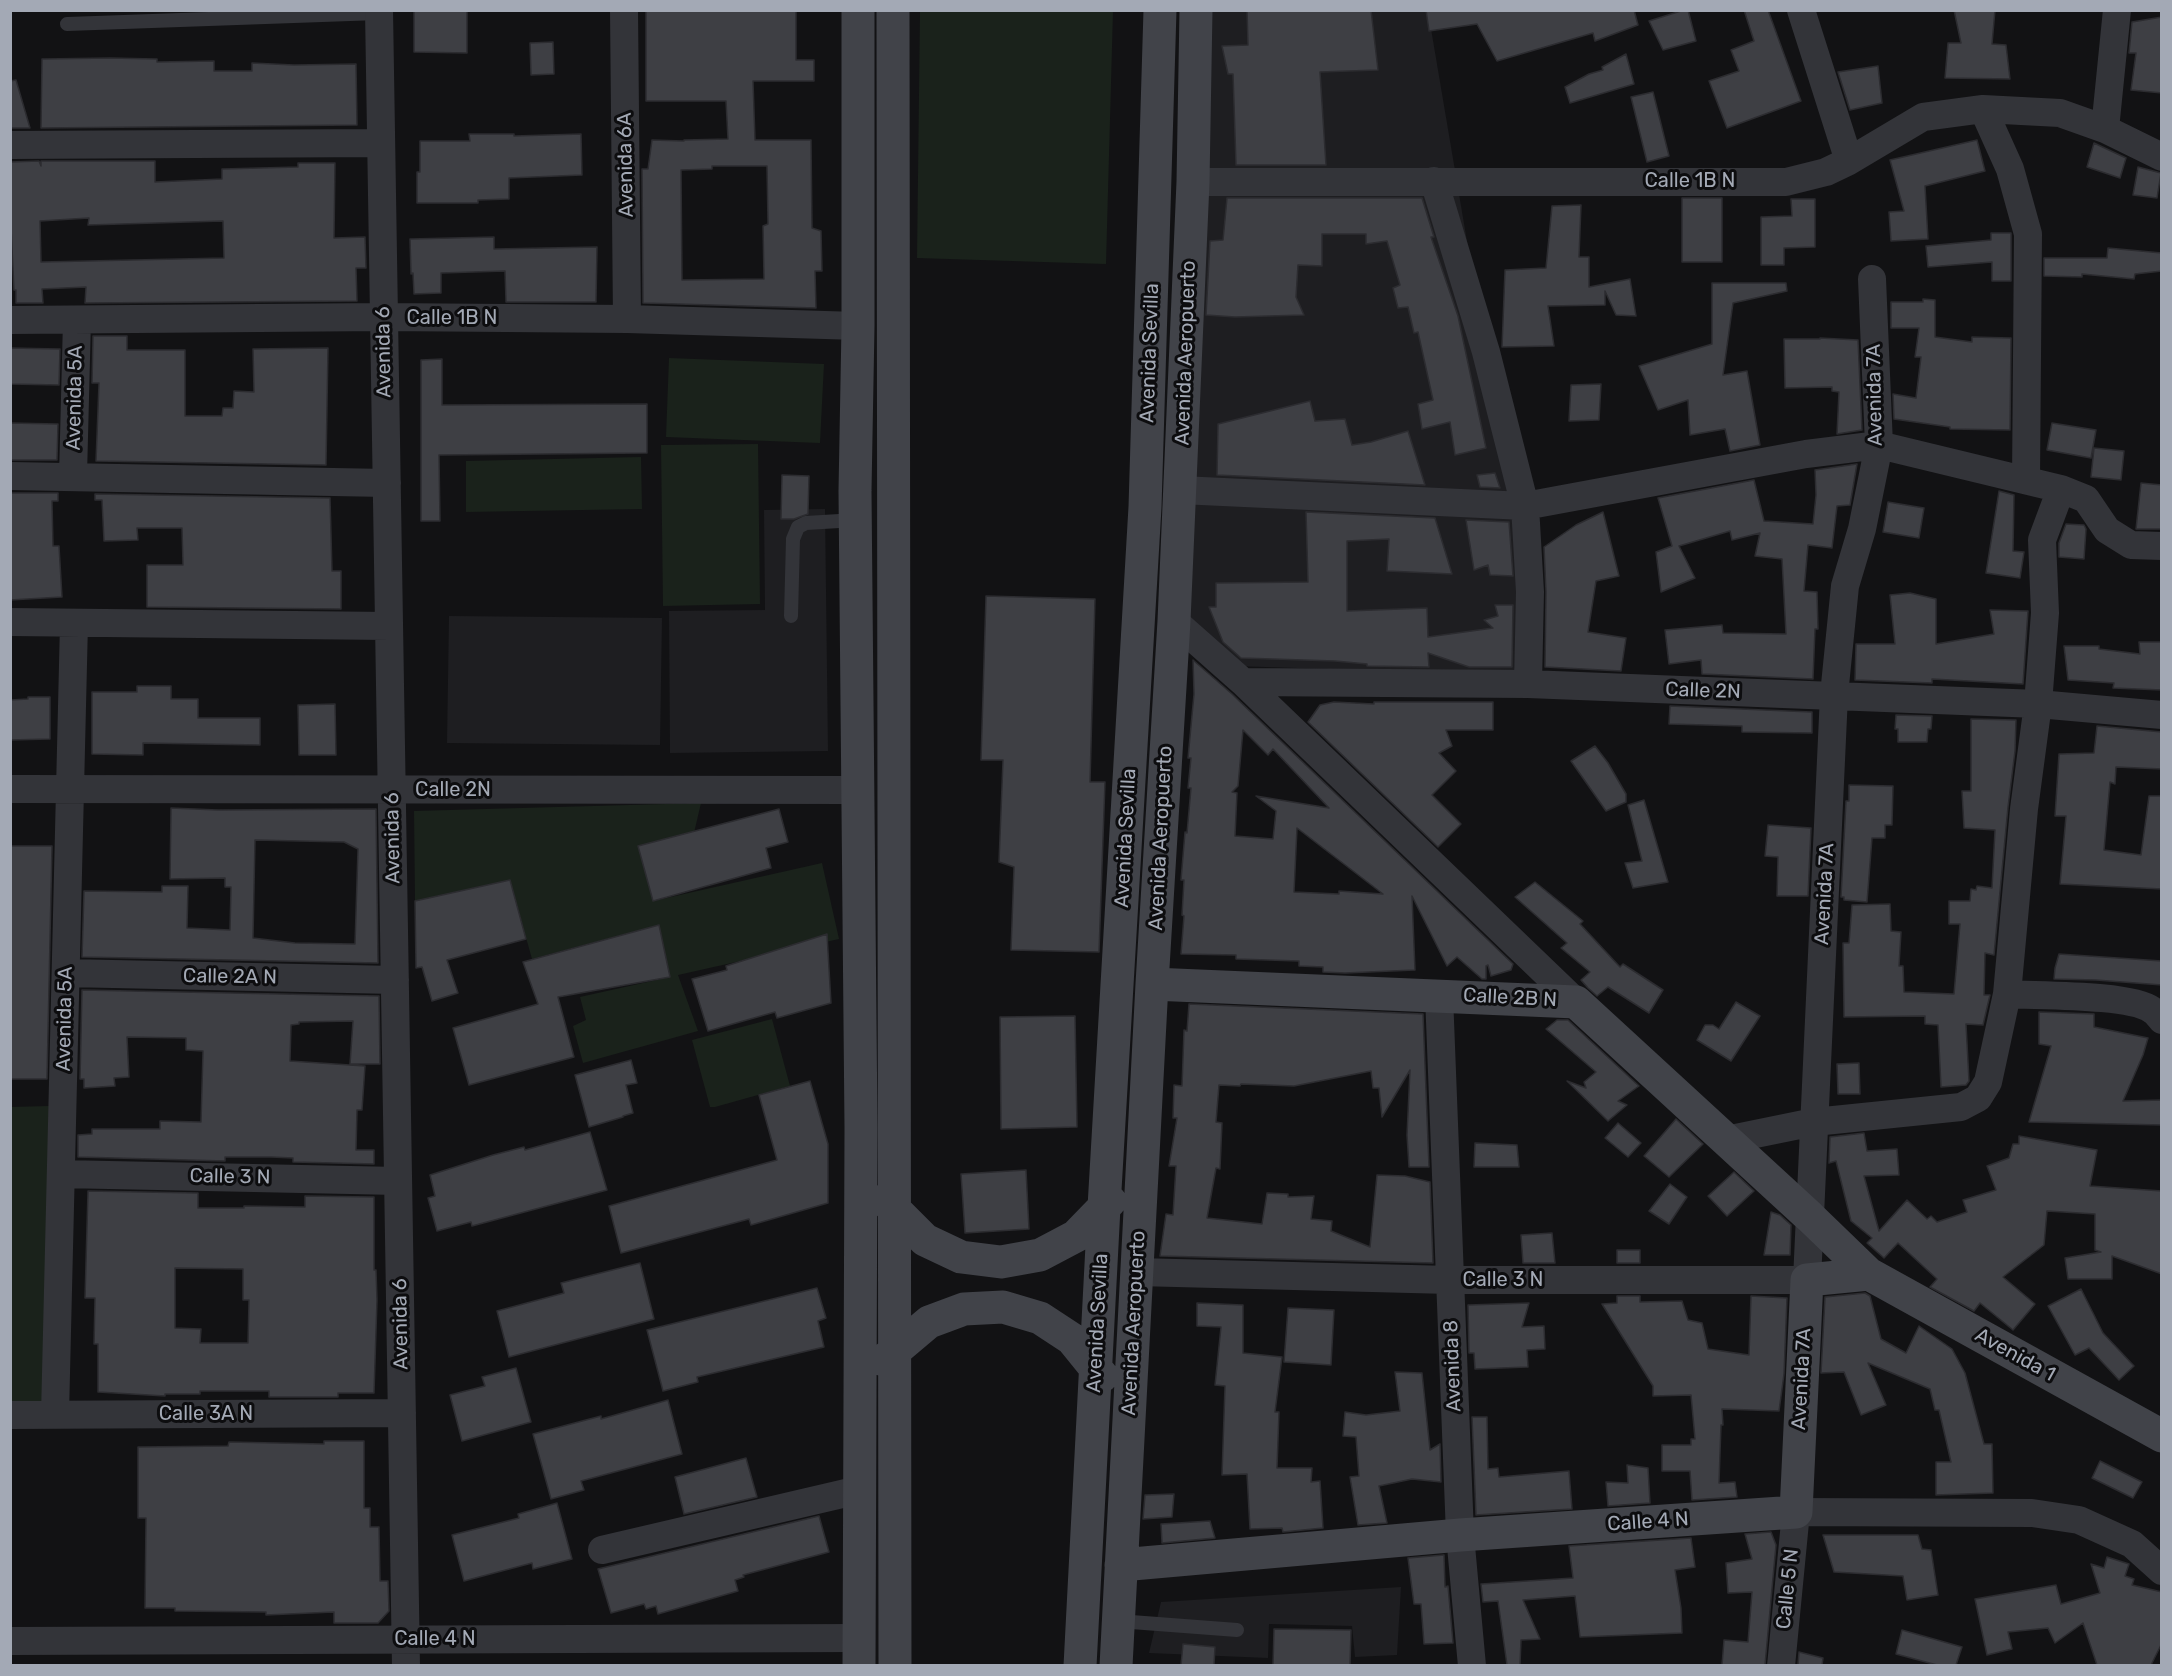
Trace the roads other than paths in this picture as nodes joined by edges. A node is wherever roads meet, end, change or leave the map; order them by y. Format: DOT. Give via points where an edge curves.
graph roads {
  1 [pos="624,10"];
  2 [pos="858,10"];
  3 [pos="893,10"];
  4 [pos="1160,10"];
  5 [pos="1196,10"];
  6 [pos="1801,10"];
  7 [pos="2117,10"];
  8 [pos="379,12"];
  9 [pos="67,24"];
  10 [pos="1983,109"];
  11 [pos="2105,129"];
  12 [pos="381,143"];
  13 [pos="10,145"];
  14 [pos="2162,158"];
  15 [pos="1849,161"];
  16 [pos="1434,181"];
  17 [pos="1192,182"];
  18 [pos="1872,279"];
  19 [pos="384,317"];
  20 [pos="627,319"];
  21 [pos="10,320"];
  22 [pos="77,320"];
  23 [pos="858,326"];
  24 [pos="1879,445"];
  25 [pos="10,476"];
  26 [pos="73,476"];
  27 [pos="2026,480"];
  28 [pos="387,483"];
  29 [pos="2061,489"];
  30 [pos="1180,490"];
  31 [pos="1525,506"];
  32 [pos="856,520"];
  33 [pos="2162,546"];
  34 [pos="1141,590"];
  35 [pos="791,616"];
  36 [pos="1174,621"];
  37 [pos="10,622"];
  38 [pos="74,622"];
  39 [pos="389,626"];
  40 [pos="1137,646"];
  41 [pos="1243,682"];
  42 [pos="1528,684"];
  43 [pos="1834,695"];
  44 [pos="2038,704"];
  45 [pos="2162,715"];
  46 [pos="10,789"];
  47 [pos="70,789"];
  48 [pos="392,790"];
  49 [pos="859,790"];
  50 [pos="66,973"];
  51 [pos="395,980"];
  52 [pos="1152,984"];
  53 [pos="2007,994"];
  54 [pos="1439,995"];
  55 [pos="1576,1002"];
  56 [pos="2158,1012"];
  57 [pos="1814,1122"];
  58 [pos="1726,1140"];
  59 [pos="859,1167"];
  60 [pos="1142,1171"];
  61 [pos="61,1174"];
  62 [pos="398,1181"];
  63 [pos="1104,1207"];
  64 [pos="893,1210"];
  65 [pos="1810,1217"];
  66 [pos="1137,1272"];
  67 [pos="1869,1274"];
  68 [pos="1450,1280"];
  69 [pos="1807,1280"];
  70 [pos="895,1350"];
  71 [pos="1096,1369"];
  72 [pos="859,1385"];
  73 [pos="1130,1406"];
  74 [pos="402,1413"];
  75 [pos="10,1415"];
  76 [pos="55,1415"];
  77 [pos="2162,1436"];
  78 [pos="859,1490"];
  79 [pos="1796,1512"];
  80 [pos="1460,1535"];
  81 [pos="602,1550"];
  82 [pos="1121,1565"];
  83 [pos="2162,1571"];
  84 [pos="1118,1621"];
  85 [pos="1237,1630"];
  86 [pos="10,1641"];
  87 [pos="406,1652"];
  88 [pos="859,1652"];
  89 [pos="895,1665"];
  90 [pos="1080,1665"];
  91 [pos="1116,1665"];
  92 [pos="1472,1665"];
  93 [pos="1781,1665"];
  1 -- 20 [label="street, Avenida 6A"];
  2 -- 23 [label="street"];
  3 -- 64 [label="street"];
  4 -- 34 [label="street, Avenida Sevilla"];
  5 -- 17 [label="street, Avenida Aeropuerto"];
  6 -- 15 [label="street"];
  7 -- 11 [label="street"];
  8 -- 9 [label="lane"];
  8 -- 12 [label="street, Avenida 6"];
  10 -- 11 [label="street, Calle 1B N" via="2060,113"];
  10 -- 15 [label="street, Calle 1B N" via="1923,117"];
  10 -- 27 [label="street" via="2010,169 2028,234"];
  11 -- 14 [label="street, Calle 1B N"];
  12 -- 13 [label="street"];
  12 -- 19 [label="street, Avenida 6"];
  15 -- 16 [label="street, Calle 1B N" via="1826,172 1786,182"];
  16 -- 17 [label="street, Calle 1B N"];
  16 -- 31 [label="street" via="1486,352"];
  17 -- 30 [label="street, Avenida Aeropuerto"];
  18 -- 24 [label="street, Avenida 7A"];
  19 -- 20 [label="street, Calle 1B N"];
  19 -- 22 [label="street, Calle 1B N"];
  19 -- 28 [label="street, Avenida 6"];
  20 -- 23 [label="street, Calle 1B N"];
  21 -- 22 [label="street, Calle 1B N"];
  22 -- 26 [label="street, Avenida 5A"];
  23 -- 32 [label="street"];
  24 -- 27 [label="street"];
  24 -- 31 [label="street" via="1806,454"];
  24 -- 43 [label="street, Avenida 7A" via="1862,529 1845,586"];
  25 -- 26 [label="street"];
  26 -- 28 [label="street"];
  27 -- 29 [label="street"];
  28 -- 39 [label="street, Avenida 6"];
  29 -- 33 [label="street" via="2086,499 2107,530 2131,545"];
  29 -- 44 [label="street" via="2042,540 2045,613"];
  30 -- 31 [label="street"];
  30 -- 36 [label="street, Avenida Aeropuerto"];
  31 -- 42 [label="street" via="1530,592"];
  32 -- 35 [label="lane" via="806,523 798,527 793,539"];
  32 -- 49 [label="street"];
  34 -- 36 [label="street"];
  34 -- 40 [label="street, Avenida Sevilla"];
  36 -- 40 [label="street"];
  36 -- 41 [label="street"];
  36 -- 52 [label="street, Avenida Aeropuerto"];
  37 -- 38 [label="street"];
  38 -- 39 [label="street"];
  38 -- 47 [label="street, Avenida 5A"];
  39 -- 48 [label="street, Avenida 6"];
  40 -- 63 [label="street, Avenida Sevilla"];
  41 -- 42 [label="street, Calle 2N"];
  41 -- 55 [label="street"];
  42 -- 43 [label="street, Calle 2N"];
  43 -- 44 [label="street, Calle 2N"];
  43 -- 57 [label="street, Avenida 7A"];
  44 -- 45 [label="street, Calle 2N"];
  44 -- 53 [label="street"];
  46 -- 47 [label="street, Calle 2N"];
  47 -- 48 [label="street, Calle 2N"];
  47 -- 50 [label="street, Avenida 5A"];
  48 -- 49 [label="street, Calle 2N"];
  48 -- 51 [label="street, Avenida 6"];
  49 -- 59 [label="street"];
  50 -- 51 [label="street, Calle 2A N"];
  50 -- 61 [label="street, Avenida 5A"];
  51 -- 62 [label="street, Avenida 6"];
  52 -- 54 [label="street, Calle 2B N"];
  52 -- 60 [label="street, Avenida Aeropuerto"];
  53 -- 56 [label="street" via="2112,999 2135,1002"];
  53 -- 57 [label="street" via="1988,1082 1978,1098 1960,1107"];
  54 -- 55 [label="street, Calle 2B N"];
  54 -- 68 [label="street, Avenida 8"];
  55 -- 58 [label="street, Calle 2B N"];
  57 -- 58 [label="street"];
  57 -- 65 [label="street, Avenida 7A"];
  58 -- 65 [label="street, Calle 2B N"];
  59 -- 64 [label="street"];
  59 -- 72 [label="street"];
  60 -- 63 [label="street"];
  60 -- 66 [label="street, Avenida Aeropuerto"];
  61 -- 62 [label="street, Calle 3 N"];
  61 -- 76 [label="street, Avenida 5A"];
  62 -- 74 [label="street, Avenida 6"];
  63 -- 64 [label="street" via="1076,1236 1040,1255 1001,1262 961,1257 925,1240"];
  63 -- 71 [label="street, Avenida Sevilla"];
  64 -- 70 [label="street"];
  65 -- 67 [label="street, Calle 2B N"];
  65 -- 69 [label="street, Avenida 7A"];
  66 -- 68 [label="street, Calle 3 N"];
  66 -- 73 [label="street, Avenida Aeropuerto"];
  67 -- 69 [label="street, Calle 3 N"];
  67 -- 77 [label="street, Avenida 1"];
  68 -- 69 [label="street, Calle 3 N"];
  68 -- 80 [label="street, Avenida 8"];
  69 -- 79 [label="street, Avenida 7A"];
  70 -- 71 [label="street" via="928,1322 964,1309 1003,1307 1040,1318 1072,1339"];
  70 -- 72 [label="street"];
  70 -- 89 [label="street"];
  71 -- 73 [label="street"];
  71 -- 90 [label="street, Avenida Sevilla"];
  72 -- 78 [label="street"];
  73 -- 82 [label="street, Avenida Aeropuerto"];
  74 -- 76 [label="street, Calle 3A N"];
  74 -- 87 [label="street, Avenida 6"];
  75 -- 76 [label="street, Calle 3A N"];
  78 -- 81 [label="street"];
  78 -- 88 [label="street"];
  79 -- 80 [label="street, Calle 4 N"];
  79 -- 83 [label="street, Calle 4 N" via="2031,1513 2079,1520 2132,1544"];
  79 -- 93 [label="street, Calle 5 N"];
  80 -- 82 [label="street, Calle 4 N"];
  80 -- 92 [label="street, Avenida 8"];
  82 -- 84 [label="street, Avenida Aeropuerto"];
  84 -- 85 [label="lane"];
  84 -- 91 [label="street, Avenida Aeropuerto"];
  86 -- 87 [label="street, Calle 4 N"];
  87 -- 88 [label="street, Calle 4 N"];
}
